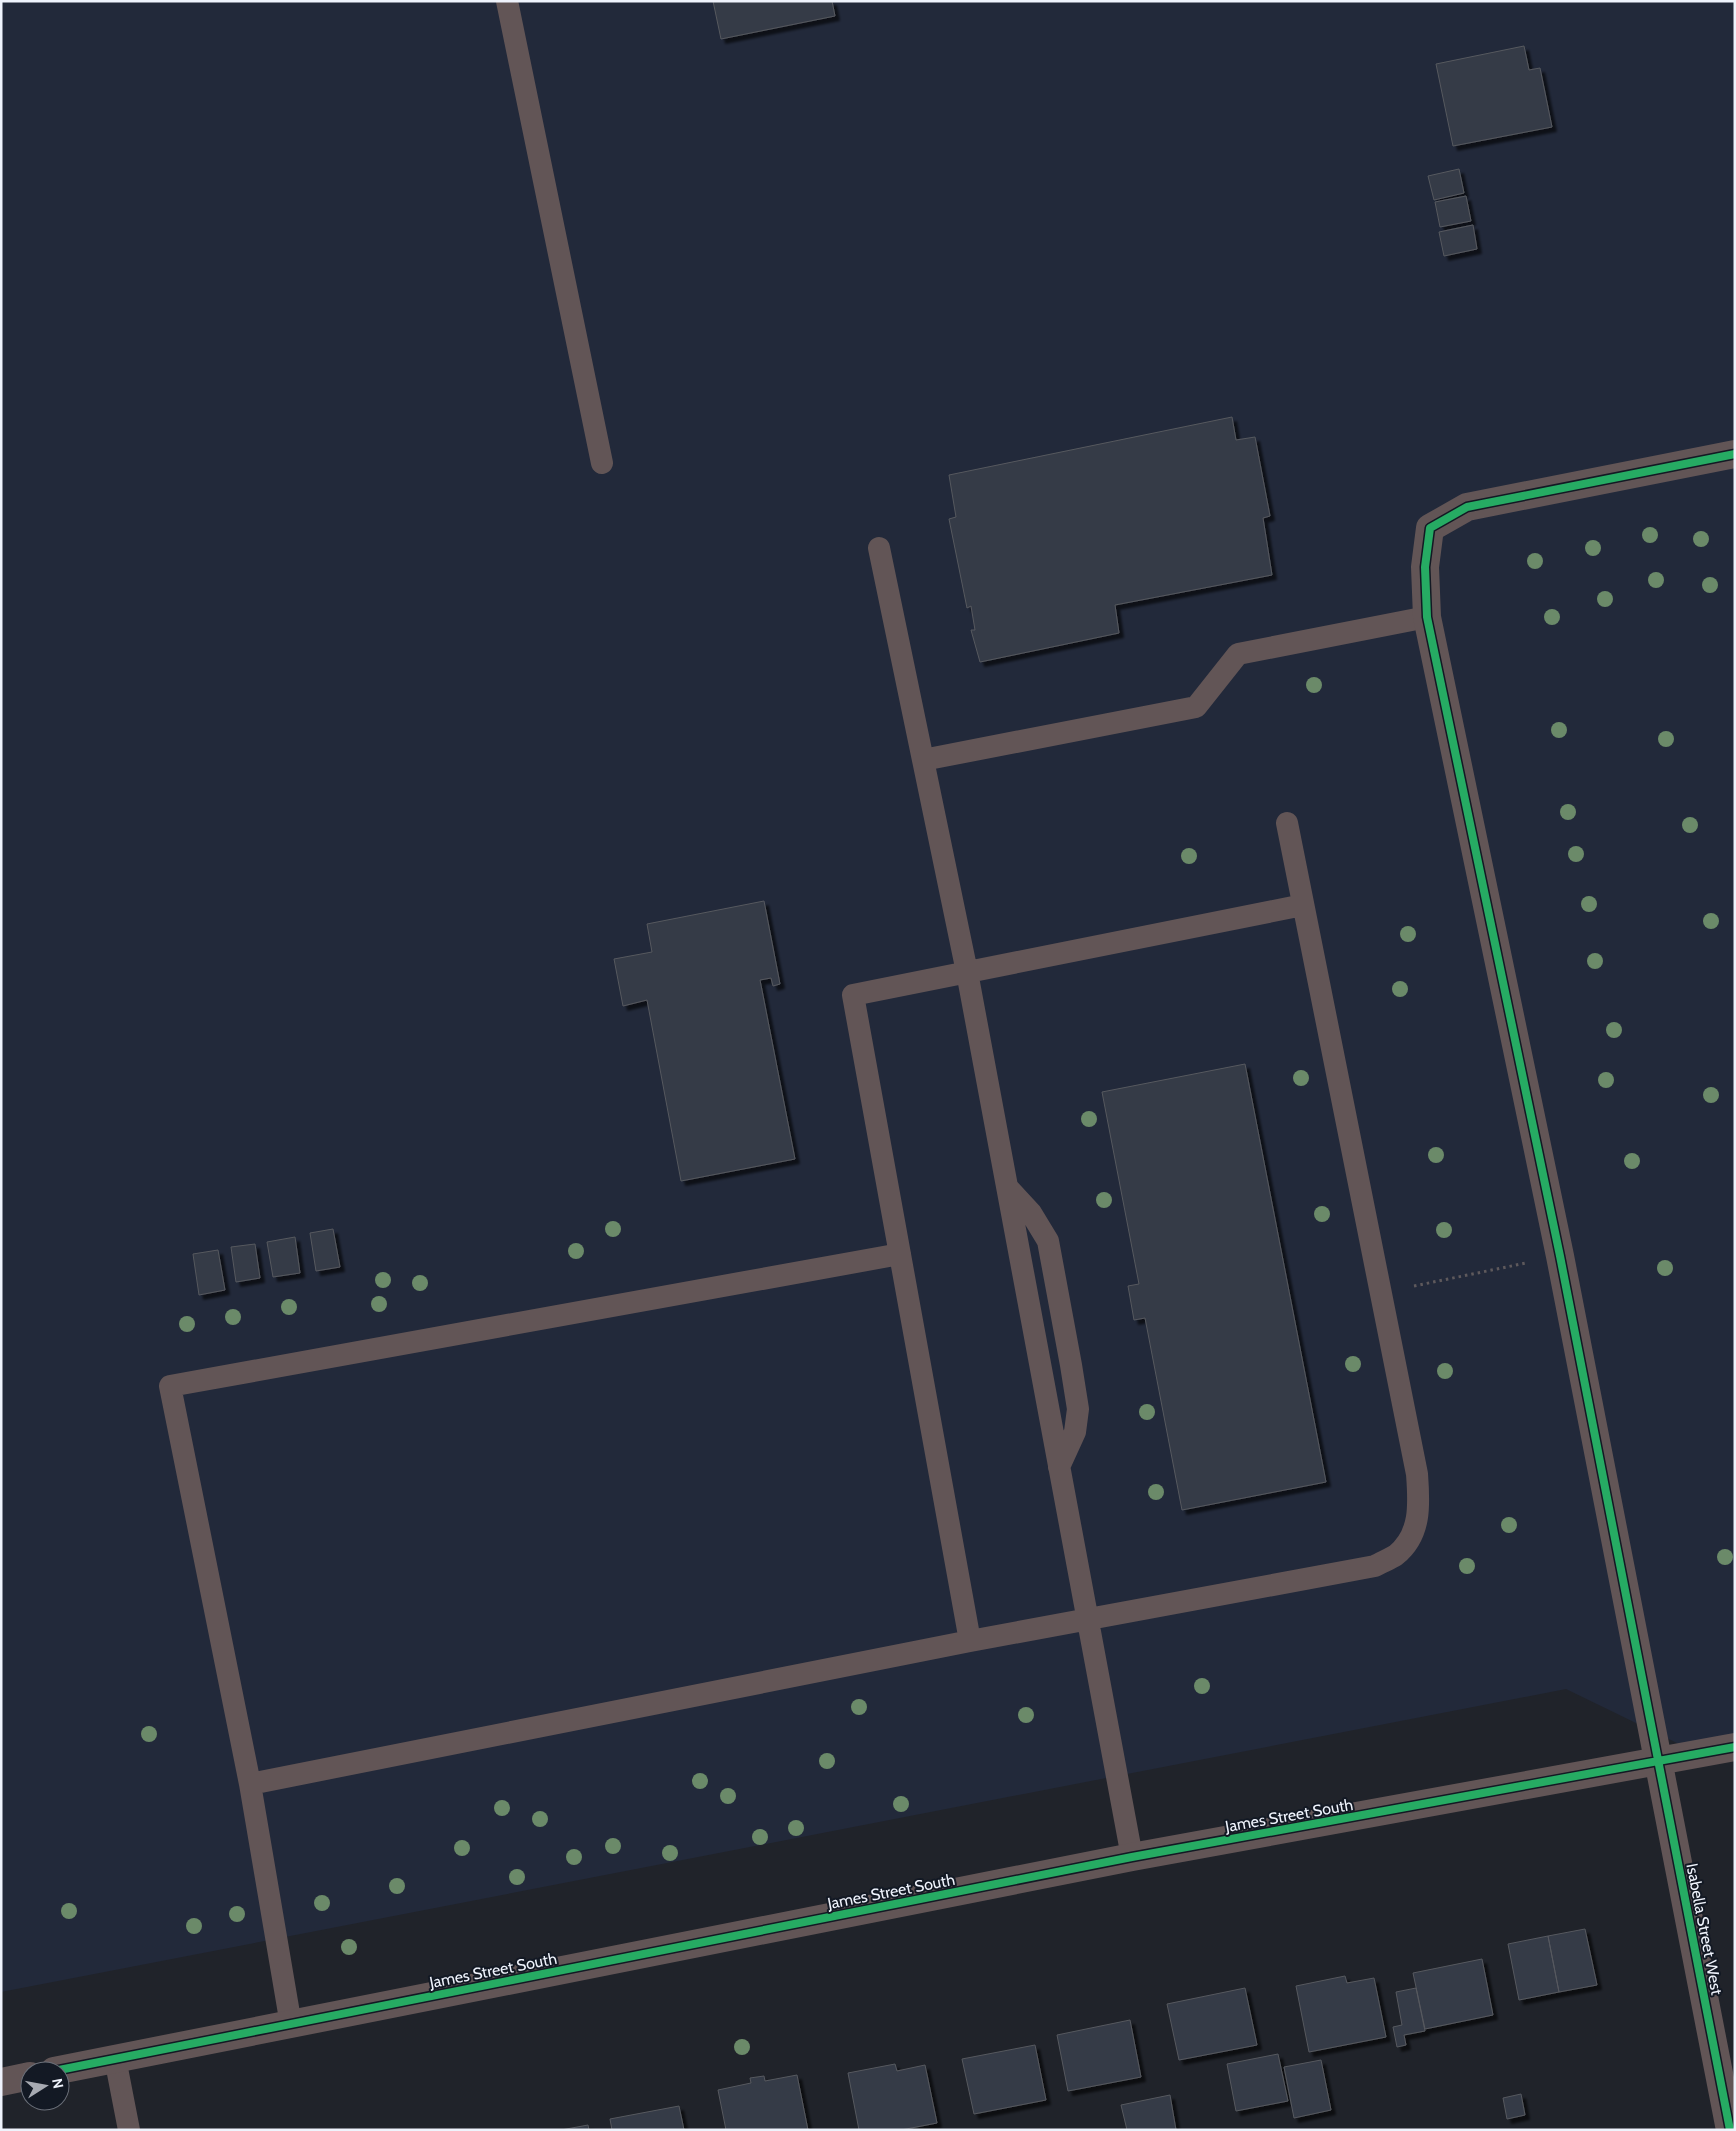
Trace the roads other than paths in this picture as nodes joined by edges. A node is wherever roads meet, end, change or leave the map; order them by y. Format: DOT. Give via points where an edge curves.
graph roads {
  1 [pos="507,1"];
  2 [pos="1735,454"];
  3 [pos="602,463"];
  4 [pos="879,548"];
  5 [pos="1427,617"];
  6 [pos="923,760"];
  7 [pos="1287,822"];
  8 [pos="1303,905"];
  9 [pos="967,972"];
  10 [pos="1007,1187"];
  11 [pos="900,1254"];
  12 [pos="1059,1467"];
  13 [pos="1088,1620"];
  14 [pos="970,1641"];
  15 [pos="1735,1747"];
  16 [pos="1658,1762"];
  17 [pos="250,1784"];
  18 [pos="1132,1857"];
  19 [pos="292,2025"];
  20 [pos="115,2058"];
  21 [pos="70,2068"];
  22 [pos="20,2078"];
  23 [pos="1,2082"];
  24 [pos="129,2130"];
  25 [pos="1730,2130"];
  1 -- 3 [label="lane"];
  2 -- 5 [label="street, Isabella Street West" via="1466,507 1430,528 1424,567"];
  4 -- 6 [label="lane"];
  5 -- 6 [label="lane" via="1238,654 1196,707"];
  5 -- 16 [label="street, Isabella Street West" via="1560,1256"];
  6 -- 9 [label="lane"];
  7 -- 8 [label="lane"];
  8 -- 9 [label="lane"];
  8 -- 13 [label="lane" via="1417,1474 1420,1506 1417,1524 1397,1554 1375,1566"];
  9 -- 10 [label="lane"];
  9 -- 11 [label="lane" via="853,995"];
  10 -- 12 [label="lane"];
  10 -- 12 [label="lane" via="1031,1213 1048,1241 1071,1364 1078,1409 1076,1432"];
  11 -- 14 [label="lane"];
  11 -- 17 [label="lane" via="170,1386"];
  12 -- 13 [label="lane"];
  13 -- 14 [label="lane"];
  13 -- 18 [label="lane"];
  14 -- 17 [label="lane"];
  15 -- 16 [label="street, James Street South"];
  16 -- 18 [label="street, James Street South"];
  16 -- 25 [label="street, Isabella Street West"];
  17 -- 19 [label="lane"];
  18 -- 19 [label="street, James Street South"];
  19 -- 20 [label="street, James Street South"];
  20 -- 21 [label="street, James Street South"];
  20 -- 24 [label="lane"];
  22 -- 23 [label="street"];
}
